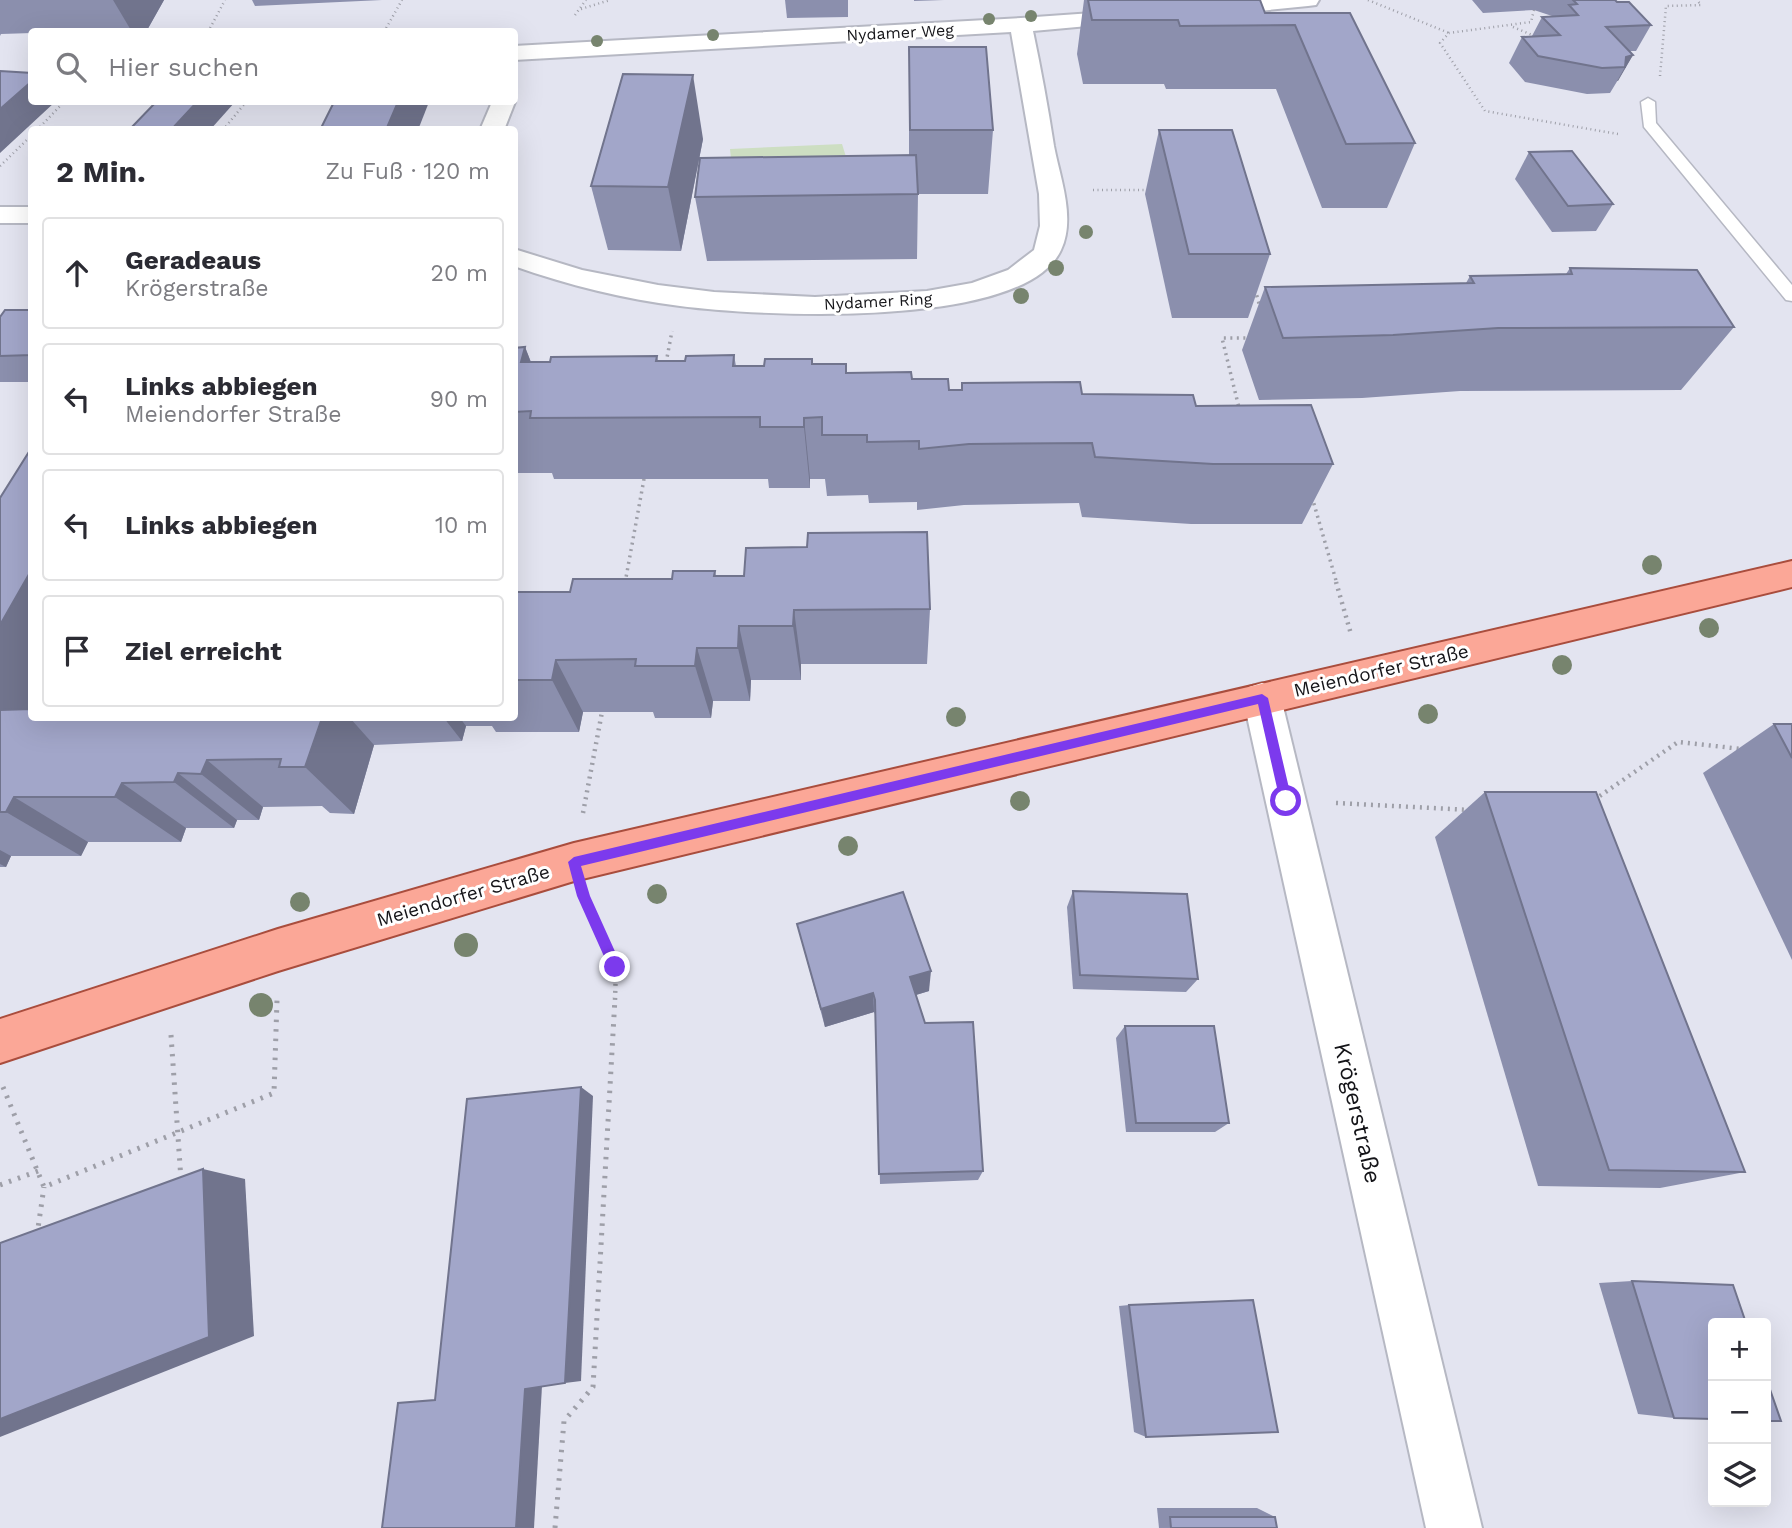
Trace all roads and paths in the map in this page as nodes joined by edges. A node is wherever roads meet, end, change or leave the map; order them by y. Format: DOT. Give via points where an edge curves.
graph roads {
  1 [pos="225,0"];
  2 [pos="402,0"];
  3 [pos="610,0"];
  4 [pos="1308,0"];
  5 [pos="1368,0"];
  6 [pos="1697,0"];
  7 [pos="1286,2"];
  8 [pos="580,9"];
  9 [pos="1534,10"];
  10 [pos="1181,12"];
  11 [pos="1155,14"];
  12 [pos="1021,25"];
  13 [pos="1512,26"];
  14 [pos="210,28"];
  15 [pos="386,28"];
  16 [pos="1449,33"];
  17 [pos="1546,41"];
  18 [pos="518,60"];
  19 [pos="1660,83"];
  20 [pos="1648,102"];
  21 [pos="61,105"];
  22 [pos="244,105"];
  23 [pos="502,105"];
  24 [pos="41,126"];
  25 [pos="226,126"];
  26 [pos="494,126"];
  27 [pos="1609,133"];
  28 [pos="28,139"];
  29 [pos="0,166"];
  30 [pos="1160,190"];
  31 [pos="1050,191"];
  32 [pos="0,215"];
  33 [pos="28,215"];
  34 [pos="518,258"];
  35 [pos="1255,289"];
  36 [pos="1792,296"];
  37 [pos="678,297"];
  38 [pos="1262,313"];
  39 [pos="1257,338"];
  40 [pos="664,372"];
  41 [pos="1240,413"];
  42 [pos="644,479"];
  43 [pos="1309,489"];
  44 [pos="1792,575"];
  45 [pos="623,596"];
  46 [pos="1363,674"];
  47 [pos="1262,698"];
  48 [pos="602,712"];
  49 [pos="1754,751"];
  50 [pos="1286,801"];
  51 [pos="1583,807"];
  52 [pos="1477,810"];
  53 [pos="574,862"];
  54 [pos="278,950"];
  55 [pos="169,986"];
  56 [pos="0,1041"];
  57 [pos="0,1075"];
  58 [pos="176,1133"];
  59 [pos="38,1171"];
  60 [pos="181,1181"];
  61 [pos="0,1185"];
  62 [pos="44,1187"];
  63 [pos="36,1243"];
  64 [pos="555,1528"];
  65 [pos="1454,1528"];
  1 -- 14 [label="path"];
  2 -- 15 [label="path"];
  3 -- 8 [label="path"];
  4 -- 7 [label="street"];
  5 -- 16 [label="path"];
  6 -- 19 [label="path" via="1701,5 1666,6"];
  7 -- 10 [label="street"];
  9 -- 13 [label="path" via="1531,22"];
  11 -- 12 [label="street, Nydamer Weg"];
  12 -- 18 [label="street, Nydamer Weg"];
  12 -- 31 [label="street, Nydamer Ring"];
  13 -- 16 [label="path"];
  13 -- 17 [label="path"];
  16 -- 27 [label="path" via="1440,43 1485,111"];
  20 -- 36 [label="lane" via="1649,124"];
  21 -- 24 [label="path"];
  22 -- 25 [label="path"];
  23 -- 26 [label="street"];
  28 -- 29 [label="path"];
  30 -- 31 [label="path"];
  31 -- 37 [label="street, Nydamer Ring" via="1054,207 1046,254 1022,273 985,288 927,300 843,305 746,305"];
  32 -- 33 [label="street"];
  34 -- 37 [label="street, Nydamer Ring" via="578,279"];
  35 -- 38 [label="path"];
  37 -- 40 [label="path"];
  39 -- 41 [label="path" via="1222,338"];
  42 -- 45 [label="path"];
  43 -- 46 [label="path"];
  44 -- 46 [label="main road, Meiendorfer Straße"];
  46 -- 47 [label="main road, Meiendorfer Straße"];
  47 -- 50 [label="street, Krögerstraße"];
  47 -- 53 [label="main road, Meiendorfer Straße"];
  48 -- 53 [label="path"];
  49 -- 51 [label="path" via="1678,742"];
  50 -- 52 [label="path"];
  50 -- 65 [label="street, Krögerstraße"];
  53 -- 54 [label="main road, Meiendorfer Straße"];
  53 -- 64 [label="path" via="583,896 615,967 615,1013 593,1387 564,1421"];
  54 -- 55 [label="main road, Meiendorfer Straße"];
  54 -- 58 [label="path" via="274,1093"];
  55 -- 56 [label="main road, Meiendorfer Straße"];
  55 -- 58 [label="path"];
  57 -- 59 [label="path"];
  58 -- 60 [label="path"];
  58 -- 62 [label="path"];
  59 -- 61 [label="path"];
  59 -- 62 [label="path"];
  62 -- 63 [label="path"];
}
